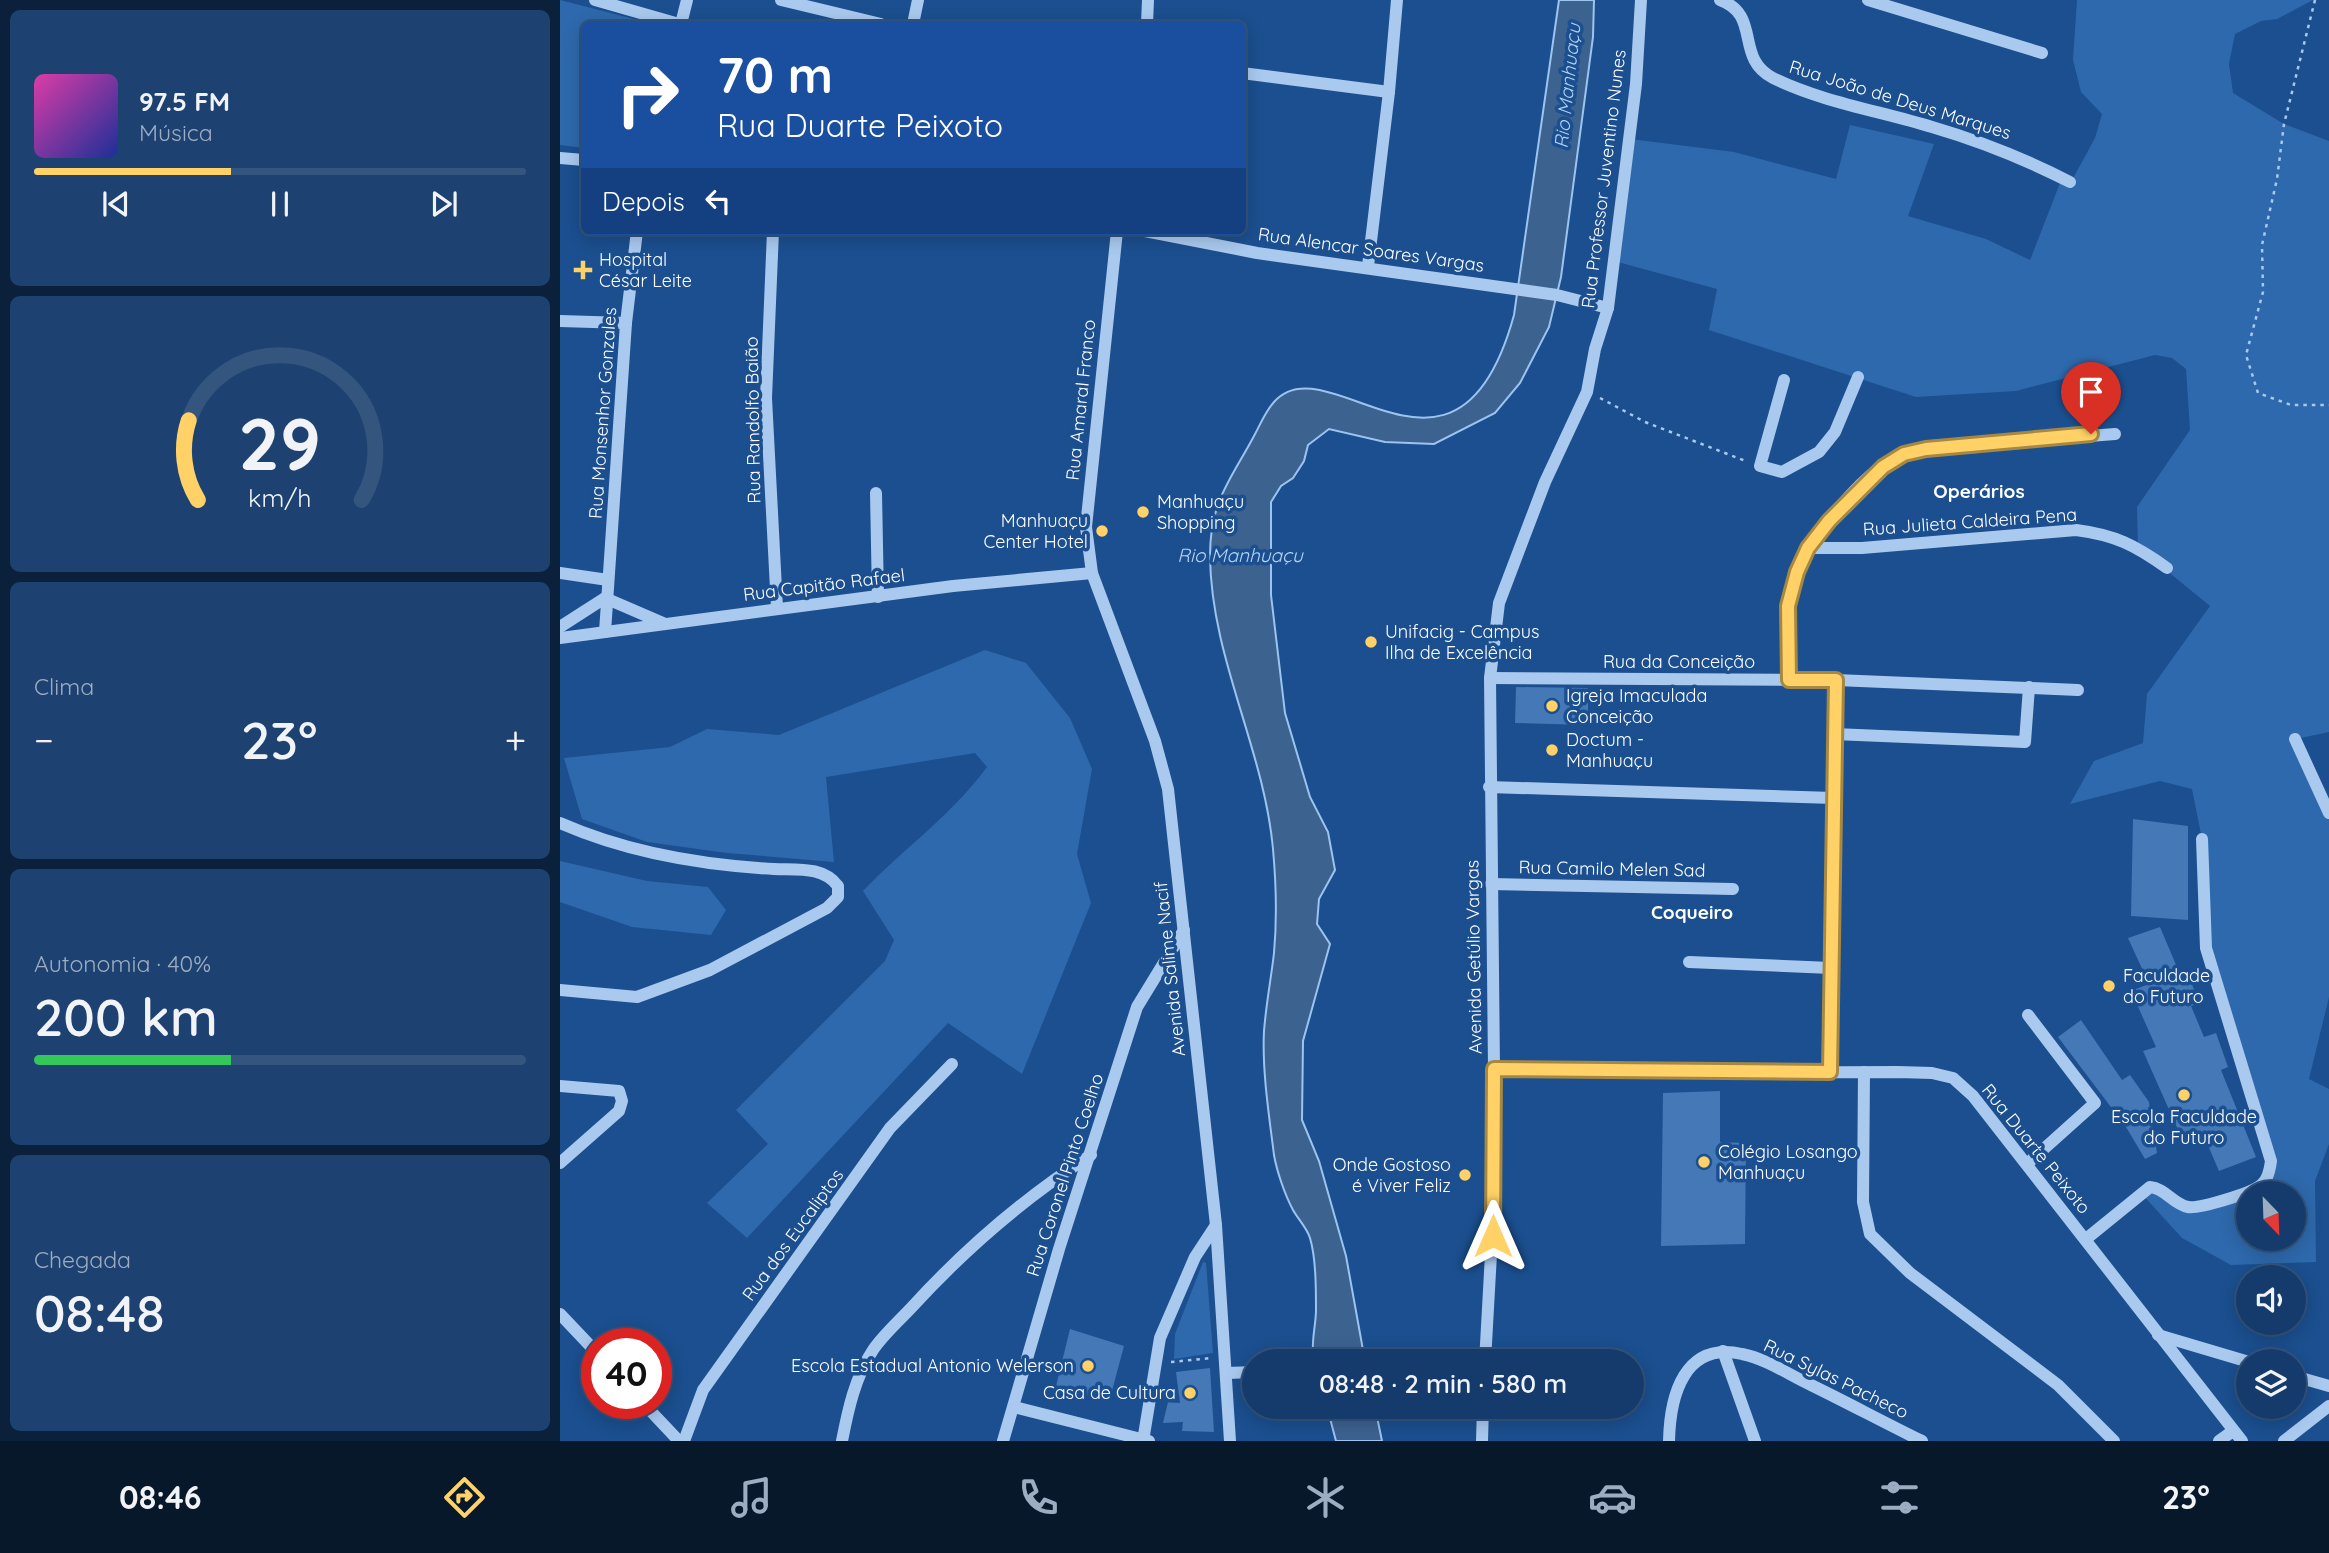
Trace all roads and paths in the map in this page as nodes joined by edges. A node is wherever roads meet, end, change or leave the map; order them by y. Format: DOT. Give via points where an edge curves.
graph roads {
  1 [pos="595,0"];
  2 [pos="688,0"];
  3 [pos="781,0"];
  4 [pos="918,0"];
  5 [pos="1149,0"];
  6 [pos="1397,0"];
  7 [pos="1641,0"];
  8 [pos="1720,0"];
  9 [pos="1868,0"];
  10 [pos="2315,0"];
  11 [pos="669,21"];
  12 [pos="681,21"];
  13 [pos="868,21"];
  14 [pos="914,21"];
  15 [pos="1147,21"];
  16 [pos="2042,53"];
  17 [pos="1246,74"];
  18 [pos="1389,92"];
  19 [pos="560,158"];
  20 [pos="581,160"];
  21 [pos="2070,182"];
  22 [pos="637,235"];
  23 [pos="773,235"];
  24 [pos="1117,235"];
  25 [pos="1165,235"];
  26 [pos="1368,267"];
  27 [pos="1608,308"];
  28 [pos="560,321"];
  29 [pos="626,323"];
  30 [pos="1858,377"];
  31 [pos="1784,380"];
  32 [pos="1587,392"];
  33 [pos="2329,405"];
  34 [pos="2115,434"];
  35 [pos="1760,466"];
  36 [pos="876,493"];
  37 [pos="1808,548"];
  38 [pos="2167,568"];
  39 [pos="560,573"];
  40 [pos="1092,573"];
  41 [pos="608,580"];
  42 [pos="878,597"];
  43 [pos="606,598"];
  44 [pos="777,608"];
  45 [pos="664,623"];
  46 [pos="560,627"];
  47 [pos="605,632"];
  48 [pos="560,638"];
  49 [pos="1490,678"];
  50 [pos="1789,680"];
  51 [pos="1836,680"];
  52 [pos="2029,687"];
  53 [pos="2078,690"];
  54 [pos="1834,734"];
  55 [pos="2295,739"];
  56 [pos="1489,787"];
  57 [pos="1833,798"];
  58 [pos="2329,813"];
  59 [pos="560,823"];
  60 [pos="2202,839"];
  61 [pos="1491,884"];
  62 [pos="1733,889"];
  63 [pos="1184,930"];
  64 [pos="1689,962"];
  65 [pos="1831,968"];
  66 [pos="560,990"];
  67 [pos="2028,1015"];
  68 [pos="952,1064"];
  69 [pos="1494,1069"];
  70 [pos="1830,1072"];
  71 [pos="1864,1072"];
  72 [pos="560,1086"];
  73 [pos="1091,1155"];
  74 [pos="560,1163"];
  75 [pos="2027,1164"];
  76 [pos="1216,1225"];
  77 [pos="2086,1239"];
  78 [pos="560,1314"];
  79 [pos="2158,1335"];
  80 [pos="581,1336"];
  81 [pos="1486,1349"];
  82 [pos="1171,1352"];
  83 [pos="1723,1352"];
  84 [pos="1226,1356"];
  85 [pos="2236,1358"];
  86 [pos="1242,1372"];
  87 [pos="1227,1373"];
  88 [pos="2306,1379"];
  89 [pos="2329,1386"];
  90 [pos="2329,1406"];
  91 [pos="1014,1407"];
  92 [pos="659,1419"];
  93 [pos="1483,1419"];
  94 [pos="2238,1436"];
  95 [pos="681,1441"];
  96 [pos="842,1441"];
  97 [pos="1003,1441"];
  98 [pos="1145,1441"];
  99 [pos="1230,1441"];
  100 [pos="1482,1441"];
  101 [pos="1669,1441"];
  102 [pos="1755,1441"];
  103 [pos="1923,1441"];
  104 [pos="2114,1441"];
  105 [pos="2219,1441"];
  106 [pos="2284,1441"];
  1 -- 11 [label="street"];
  2 -- 12 [label="street"];
  3 -- 13 [label="street"];
  4 -- 14 [label="street"];
  5 -- 15 [label="street"];
  6 -- 18 [label="street"];
  7 -- 27 [label="street, Rua Professor Juventino Nunes" via="1636,84"];
  8 -- 21 [label="street, Rua João de Deus Marques" via="1740,12 1749,53 1771,77 2008,151"];
  9 -- 16 [label="street"];
  10 -- 33 [label="path" via="2284,124 2262,245 2263,292 2246,355 2258,393 2291,405"];
  17 -- 18 [label="street"];
  18 -- 26 [label="street"];
  19 -- 20 [label="street"];
  22 -- 29 [label="street, Rua Monsenhor Gonzales"];
  23 -- 44 [label="street, Rua Randolfo Baião" via="766,398"];
  24 -- 40 [label="street, Rua Amaral Franco" via="1088,498 1086,527"];
  25 -- 26 [label="street, Rua Alencar Soares Vargas"];
  26 -- 27 [label="street, Rua Alencar Soares Vargas" via="1566,296"];
  27 -- 32 [label="street, Rua Professor Juventino Nunes"];
  28 -- 29 [label="street"];
  29 -- 41 [label="street, Rua Monsenhor Gonzales"];
  30 -- 35 [label="street" via="1835,432 1819,452 1782,472"];
  31 -- 35 [label="street"];
  32 -- 35 [label="path" via="1645,422"];
  32 -- 49 [label="street, Rua Professor Juventino Nunes" via="1545,482 1499,603"];
  34 -- 37 [label="street" via="1904,454 1866,481"];
  36 -- 42 [label="street"];
  37 -- 38 [label="street, Rua Julieta Caldeira Pena" via="1862,548 2076,530 2108,535 2138,547"];
  37 -- 50 [label="street" via="1788,606"];
  39 -- 41 [label="street"];
  40 -- 42 [label="street, Rua Capitão Rafael"];
  40 -- 63 [label="street, Avenida Salime Nacif" via="1155,741 1168,789"];
  41 -- 43 [label="street, Rua Monsenhor Gonzales"];
  42 -- 44 [label="street, Rua Capitão Rafael"];
  43 -- 45 [label="street"];
  43 -- 46 [label="street"];
  43 -- 47 [label="street, Rua Monsenhor Gonzales"];
  44 -- 45 [label="street, Rua Capitão Rafael"];
  45 -- 47 [label="street, Rua Capitão Rafael"];
  47 -- 48 [label="street, Rua Capitão Rafael"];
  49 -- 50 [label="street, Rua da Conceição"];
  49 -- 56 [label="street, Avenida Getúlio Vargas"];
  50 -- 51 [label="street, Rua da Conceição"];
  51 -- 52 [label="street, Rua da Conceição"];
  51 -- 54 [label="street"];
  52 -- 53 [label="street, Rua da Conceição"];
  52 -- 54 [label="street" via="2025,742"];
  54 -- 57 [label="street"];
  55 -- 58 [label="street"];
  56 -- 57 [label="street"];
  56 -- 61 [label="street, Avenida Getúlio Vargas"];
  57 -- 65 [label="street"];
  59 -- 66 [label="street" via="607,843 675,858 736,867 818,870 838,886 838,897 827,908 710,970 637,997"];
  60 -- 77 [label="street" via="2204,935 2272,1161 2270,1173 2261,1186 2190,1208 2150,1187"];
  61 -- 62 [label="street, Rua Camilo Melen Sad"];
  61 -- 69 [label="street, Avenida Getúlio Vargas"];
  63 -- 73 [label="street, Rua Coronel Pinto Coelho" via="1137,1007"];
  63 -- 76 [label="street, Avenida Salime Nacif"];
  64 -- 65 [label="street"];
  65 -- 70 [label="street"];
  67 -- 75 [label="street" via="2095,1103"];
  68 -- 95 [label="street, Rua dos Eucaliptos" via="890,1128 703,1390"];
  69 -- 70 [label="street, Rua Duarte Peixoto"];
  69 -- 81 [label="street, Avenida Getúlio Vargas" via="1493,1236"];
  70 -- 71 [label="street, Rua Duarte Peixoto"];
  71 -- 75 [label="street, Rua Duarte Peixoto" via="1932,1073 1953,1078"];
  71 -- 104 [label="street" via="1863,1202 1870,1234 1910,1273 2058,1385"];
  72 -- 74 [label="street" via="619,1091 622,1101 619,1111"];
  73 -- 91 [label="street, Rua Coronel Pinto Coelho"];
  73 -- 96 [label="street" via="1002,1218 873,1350 859,1378"];
  75 -- 77 [label="street, Rua Duarte Peixoto"];
  76 -- 84 [label="street, Avenida Salime Nacif"];
  76 -- 98 [label="street" via="1195,1257 1160,1338"];
  77 -- 79 [label="street, Rua Duarte Peixoto"];
  78 -- 80 [label="street"];
  79 -- 85 [label="street"];
  79 -- 94 [label="street, Rua Duarte Peixoto"];
  82 -- 84 [label="path" via="1171,1363"];
  83 -- 101 [label="street" via="1698,1362 1681,1378 1670,1406"];
  83 -- 102 [label="street"];
  83 -- 103 [label="street, Rua Sylas Pacheco" via="1759,1359"];
  84 -- 87 [label="street, Avenida Salime Nacif"];
  86 -- 87 [label="street"];
  87 -- 99 [label="street, Avenida Salime Nacif"];
  88 -- 89 [label="street"];
  90 -- 106 [label="street"];
  91 -- 97 [label="street, Rua Coronel Pinto Coelho"];
  91 -- 98 [label="street"];
  92 -- 95 [label="street"];
  93 -- 100 [label="street"];
  94 -- 105 [label="street"];
}
